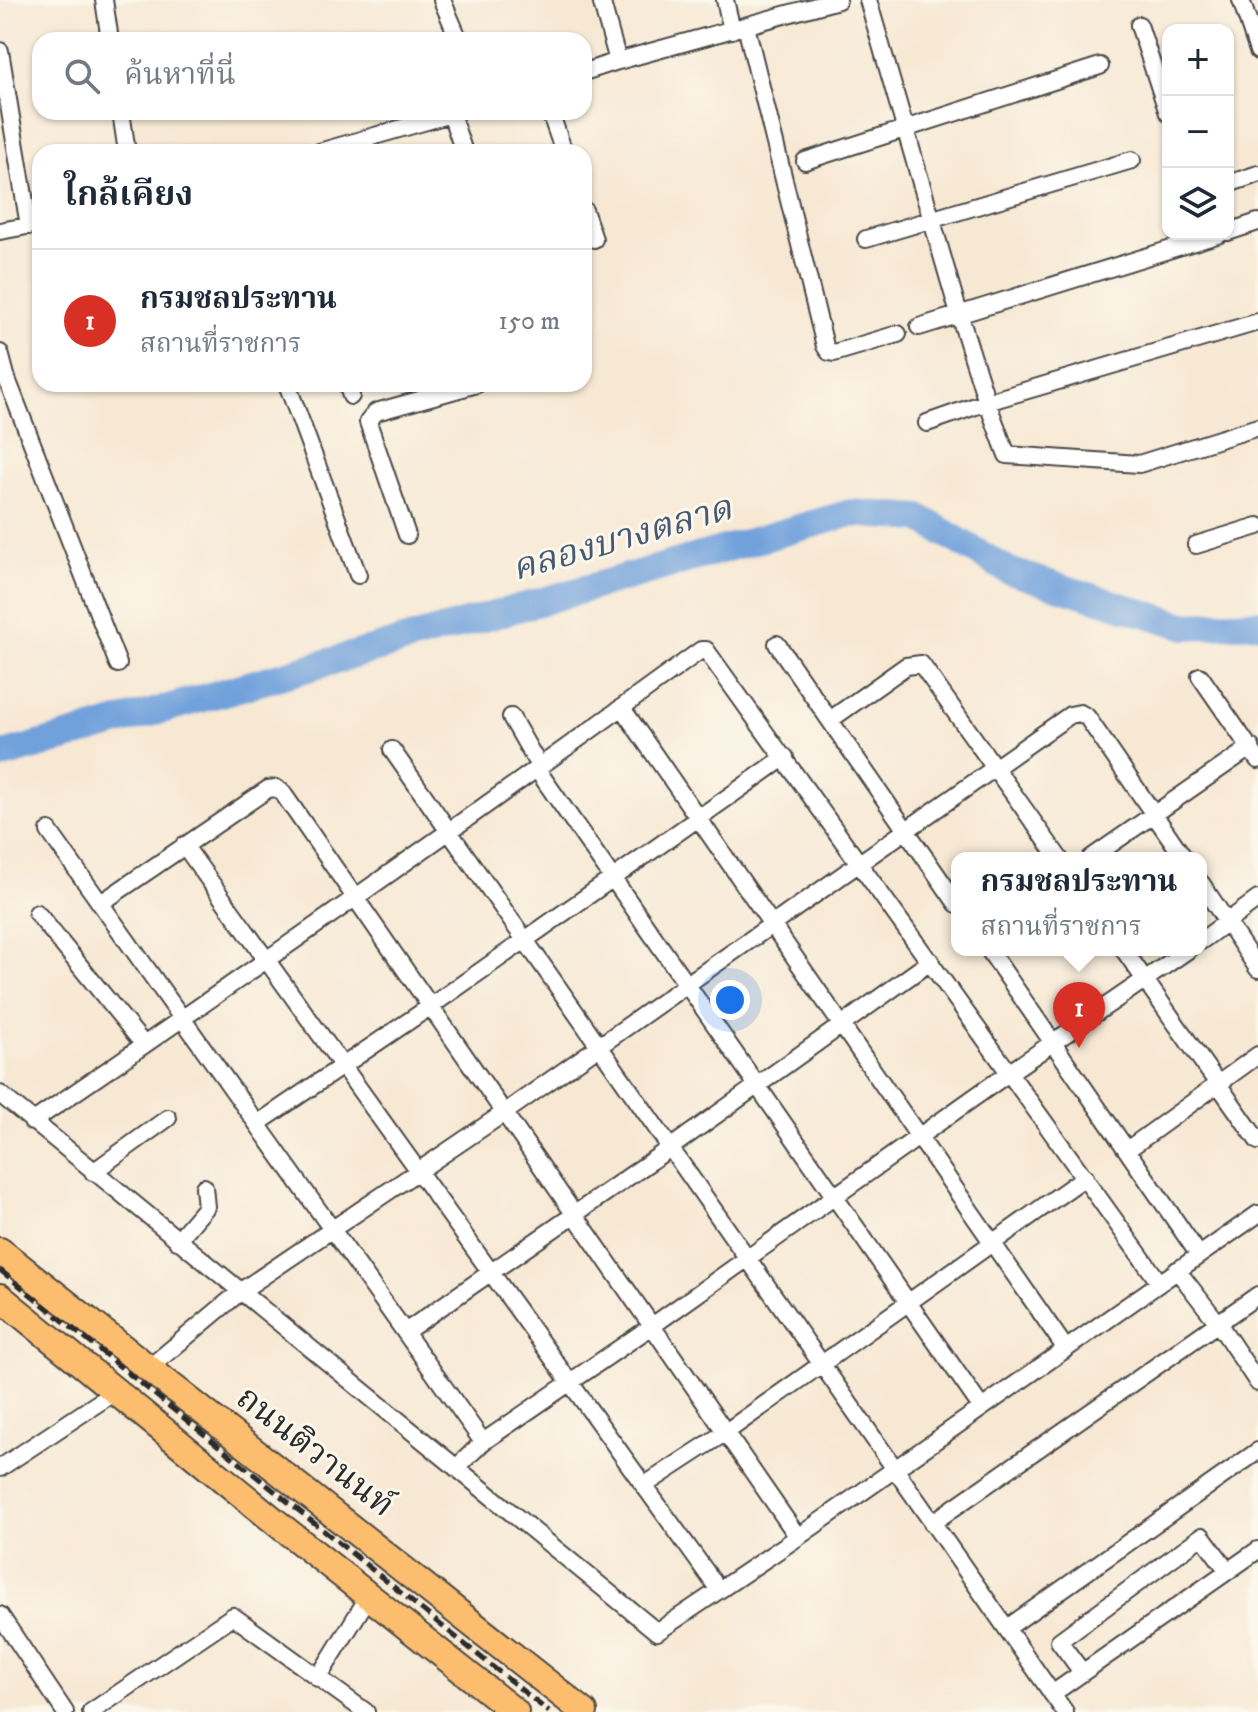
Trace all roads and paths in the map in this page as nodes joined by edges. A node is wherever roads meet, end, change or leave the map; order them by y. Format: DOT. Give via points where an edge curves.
graph roads {
  1 [pos="104,0"];
  2 [pos="442,0"];
  3 [pos="601,0"];
  4 [pos="725,0"];
  5 [pos="838,0"];
  6 [pos="868,0"];
  7 [pos="1241,0"];
  8 [pos="1139,25"];
  9 [pos="739,28"];
  10 [pos="109,32"];
  11 [pos="456,32"];
  12 [pos="0,51"];
  13 [pos="1258,51"];
  14 [pos="618,61"];
  15 [pos="1100,66"];
  16 [pos="592,69"];
  17 [pos="1162,96"];
  18 [pos="122,120"];
  19 [pos="430,120"];
  20 [pos="456,120"];
  21 [pos="553,120"];
  22 [pos="904,129"];
  23 [pos="126,144"];
  24 [pos="347,144"];
  25 [pos="462,144"];
  26 [pos="561,144"];
  27 [pos="1132,160"];
  28 [pos="805,161"];
  29 [pos="1258,174"];
  30 [pos="1234,182"];
  31 [pos="32,201"];
  32 [pos="931,222"];
  33 [pos="1258,222"];
  34 [pos="32,226"];
  35 [pos="1234,230"];
  36 [pos="0,231"];
  37 [pos="592,233"];
  38 [pos="594,239"];
  39 [pos="866,239"];
  40 [pos="1197,240"];
  41 [pos="959,314"];
  42 [pos="1258,322"];
  43 [pos="919,327"];
  44 [pos="898,334"];
  45 [pos="0,353"];
  46 [pos="290,392"];
  47 [pos="448,392"];
  48 [pos="987,402"];
  49 [pos="927,423"];
  50 [pos="1258,427"];
  51 [pos="1258,526"];
  52 [pos="407,535"];
  53 [pos="1196,545"];
  54 [pos="358,575"];
  55 [pos="777,644"];
  56 [pos="118,664"];
  57 [pos="1200,676"];
  58 [pos="622,708"];
  59 [pos="511,717"];
  60 [pos="830,720"];
  61 [pos="392,750"];
  62 [pos="1256,755"];
  63 [pos="785,757"];
  64 [pos="537,767"];
  65 [pos="997,768"];
  66 [pos="1155,813"];
  67 [pos="699,819"];
  68 [pos="49,831"];
  69 [pos="449,831"];
  70 [pos="906,832"];
  71 [pos="184,845"];
  72 [pos="1055,852"];
  73 [pos="1100,852"];
  74 [pos="1180,852"];
  75 [pos="860,863"];
  76 [pos="612,877"];
  77 [pos="1207,892"];
  78 [pos="951,896"];
  79 [pos="356,899"];
  80 [pos="1258,899"];
  81 [pos="101,903"];
  82 [pos="37,913"];
  83 [pos="1227,922"];
  84 [pos="773,925"];
  85 [pos="1207,937"];
  86 [pos="525,939"];
  87 [pos="993,956"];
  88 [pos="1128,956"];
  89 [pos="1180,956"];
  90 [pos="266,959"];
  91 [pos="931,961"];
  92 [pos="1258,969"];
  93 [pos="1146,980"];
  94 [pos="686,984"];
  95 [pos="431,1006"];
  96 [pos="183,1019"];
  97 [pos="842,1026"];
  98 [pos="1052,1042"];
  99 [pos="144,1045"];
  100 [pos="598,1046"];
  101 [pos="1258,1055"];
  102 [pos="342,1065"];
  103 [pos="1010,1072"];
  104 [pos="1219,1083"];
  105 [pos="757,1085"];
  106 [pos="0,1094"];
  107 [pos="504,1113"];
  108 [pos="168,1118"];
  109 [pos="32,1122"];
  110 [pos="257,1124"];
  111 [pos="920,1136"];
  112 [pos="1258,1141"];
  113 [pos="670,1148"];
  114 [pos="1127,1150"];
  115 [pos="417,1170"];
  116 [pos="93,1172"];
  117 [pos="1085,1177"];
  118 [pos="204,1187"];
  119 [pos="834,1195"];
  120 [pos="575,1214"];
  121 [pos="1258,1214"];
  122 [pos="331,1229"];
  123 [pos="177,1241"];
  124 [pos="993,1243"];
  125 [pos="0,1251"];
  126 [pos="1199,1255"];
  127 [pos="747,1257"];
  128 [pos="1177,1270"];
  129 [pos="490,1271"];
  130 [pos="1159,1282"];
  131 [pos="241,1291"];
  132 [pos="1258,1295"];
  133 [pos="0,1297"];
  134 [pos="907,1301"];
  135 [pos="1218,1323"];
  136 [pos="652,1326"];
  137 [pos="405,1332"];
  138 [pos="1066,1349"];
  139 [pos="821,1363"];
  140 [pos="150,1367"];
  141 [pos="569,1381"];
  142 [pos="1258,1383"];
  143 [pos="116,1391"];
  144 [pos="981,1407"];
  145 [pos="726,1432"];
  146 [pos="483,1442"];
  147 [pos="1258,1451"];
  148 [pos="0,1468"];
  149 [pos="456,1468"];
  150 [pos="894,1469"];
  151 [pos="645,1485"];
  152 [pos="932,1523"];
  153 [pos="798,1537"];
  154 [pos="1258,1550"];
  155 [pos="1228,1571"];
  156 [pos="719,1590"];
  157 [pos="369,1596"];
  158 [pos="0,1615"];
  159 [pos="1007,1628"];
  160 [pos="1082,1672"];
  161 [pos="318,1678"];
  162 [pos="1052,1694"];
  163 [pos="65,1712"];
  164 [pos="91,1712"];
  165 [pos="366,1712"];
  166 [pos="515,1712"];
  167 [pos="584,1712"];
  168 [pos="1065,1712"];
  1 -- 10 [label="street"];
  2 -- 11 [label="street"];
  3 -- 14 [label="street"];
  4 -- 9 [label="street"];
  5 -- 9 [label="street"];
  6 -- 22 [label="street"];
  7 -- 13 [label="street"];
  8 -- 17 [label="street"];
  9 -- 14 [label="street"];
  9 -- 44 [label="street" via="825,346 834,353"];
  12 -- 31 [label="street"];
  14 -- 16 [label="street"];
  15 -- 22 [label="street"];
  18 -- 23 [label="street"];
  19 -- 24 [label="street"];
  20 -- 25 [label="street"];
  21 -- 26 [label="street"];
  22 -- 28 [label="street"];
  22 -- 32 [label="street"];
  27 -- 32 [label="street"];
  29 -- 30 [label="street"];
  32 -- 39 [label="street"];
  32 -- 41 [label="street"];
  33 -- 35 [label="street"];
  34 -- 36 [label="street"];
  37 -- 38 [label="street"];
  40 -- 41 [label="street"];
  41 -- 43 [label="street"];
  41 -- 48 [label="street"];
  42 -- 48 [label="street"];
  45 -- 56 [label="street"];
  46 -- 54 [label="street"];
  47 -- 52 [label="street" via="376,412 368,422"];
  48 -- 49 [label="street"];
  48 -- 50 [label="street" via="1003,448 1013,457 1139,464"];
  51 -- 53 [label="street"];
  55 -- 60 [label="street"];
  57 -- 62 [label="street"];
  58 -- 63 [label="street" via="706,650"];
  58 -- 64 [label="street"];
  58 -- 67 [label="street"];
  59 -- 64 [label="street"];
  60 -- 65 [label="street" via="906,666 921,664"];
  60 -- 70 [label="street"];
  61 -- 69 [label="street"];
  62 -- 66 [label="street"];
  63 -- 67 [label="street"];
  63 -- 75 [label="street"];
  64 -- 69 [label="street"];
  64 -- 76 [label="street"];
  65 -- 66 [label="street" via="1080,713"];
  65 -- 70 [label="street"];
  65 -- 72 [label="street"];
  66 -- 73 [label="street"];
  66 -- 74 [label="street"];
  67 -- 76 [label="street"];
  67 -- 84 [label="street"];
  68 -- 81 [label="street"];
  69 -- 79 [label="street"];
  69 -- 86 [label="street"];
  70 -- 75 [label="street"];
  70 -- 78 [label="street"];
  71 -- 79 [label="street" via="276,788"];
  71 -- 81 [label="street"];
  71 -- 90 [label="street"];
  75 -- 84 [label="street"];
  75 -- 91 [label="street"];
  76 -- 86 [label="street"];
  76 -- 94 [label="street"];
  77 -- 83 [label="street"];
  79 -- 90 [label="street"];
  79 -- 95 [label="street"];
  80 -- 83 [label="street"];
  81 -- 96 [label="street"];
  82 -- 99 [label="street"];
  83 -- 85 [label="street"];
  83 -- 92 [label="street"];
  84 -- 94 [label="street"];
  84 -- 97 [label="street"];
  86 -- 95 [label="street"];
  86 -- 100 [label="street"];
  87 -- 98 [label="street"];
  88 -- 93 [label="street"];
  89 -- 93 [label="street"];
  90 -- 96 [label="street"];
  90 -- 102 [label="street"];
  91 -- 97 [label="street"];
  91 -- 103 [label="street"];
  93 -- 98 [label="street"];
  93 -- 104 [label="street"];
  94 -- 100 [label="street"];
  94 -- 105 [label="street"];
  95 -- 102 [label="street"];
  95 -- 107 [label="street"];
  96 -- 99 [label="street"];
  96 -- 110 [label="street"];
  97 -- 105 [label="street"];
  97 -- 111 [label="street"];
  98 -- 103 [label="street"];
  98 -- 114 [label="street"];
  99 -- 109 [label="street"];
  100 -- 107 [label="street"];
  100 -- 113 [label="street"];
  101 -- 104 [label="street"];
  102 -- 110 [label="street"];
  102 -- 115 [label="street"];
  103 -- 111 [label="street"];
  103 -- 117 [label="street"];
  104 -- 112 [label="street"];
  104 -- 114 [label="street"];
  105 -- 113 [label="street"];
  105 -- 119 [label="street"];
  106 -- 109 [label="street"];
  107 -- 115 [label="street"];
  107 -- 120 [label="street"];
  108 -- 116 [label="street"];
  109 -- 116 [label="street"];
  110 -- 122 [label="street"];
  111 -- 119 [label="street"];
  111 -- 124 [label="street"];
  113 -- 120 [label="street"];
  113 -- 127 [label="street"];
  114 -- 126 [label="street"];
  115 -- 122 [label="street"];
  115 -- 129 [label="street"];
  116 -- 123 [label="street"];
  117 -- 124 [label="street"];
  117 -- 130 [label="street"];
  118 -- 123 [label="street" via="206,1207"];
  119 -- 127 [label="street"];
  119 -- 134 [label="street"];
  120 -- 129 [label="street"];
  120 -- 136 [label="street"];
  121 -- 126 [label="street"];
  122 -- 131 [label="street"];
  122 -- 137 [label="street"];
  123 -- 131 [label="street"];
  124 -- 134 [label="street"];
  124 -- 138 [label="street"];
  125 -- 140 [label="main road, ถนนติวานนท์"];
  126 -- 128 [label="street"];
  127 -- 136 [label="street"];
  127 -- 139 [label="street"];
  128 -- 130 [label="street"];
  128 -- 135 [label="street"];
  129 -- 137 [label="street"];
  129 -- 141 [label="street"];
  130 -- 138 [label="street"];
  131 -- 140 [label="street"];
  131 -- 149 [label="street"];
  132 -- 135 [label="street"];
  133 -- 143 [label="main road"];
  134 -- 139 [label="street"];
  134 -- 144 [label="street"];
  135 -- 142 [label="street"];
  135 -- 152 [label="street"];
  136 -- 141 [label="street"];
  136 -- 145 [label="street"];
  137 -- 146 [label="street"];
  138 -- 144 [label="street"];
  139 -- 145 [label="street"];
  139 -- 150 [label="street"];
  140 -- 143 [label="main road"];
  140 -- 167 [label="main road, ถนนติวานนท์"];
  141 -- 146 [label="street"];
  141 -- 151 [label="street"];
  143 -- 148 [label="street"];
  143 -- 157 [label="main road"];
  144 -- 150 [label="street"];
  145 -- 151 [label="street"];
  145 -- 153 [label="street"];
  146 -- 149 [label="street"];
  147 -- 159 [label="street"];
  149 -- 156 [label="street" via="657,1632"];
  150 -- 152 [label="street"];
  150 -- 153 [label="street"];
  151 -- 156 [label="street"];
  152 -- 159 [label="street"];
  153 -- 156 [label="street"];
  154 -- 155 [label="street"];
  155 -- 160 [label="street"];
  155 -- 160 [label="street" via="1202,1536 1059,1641"];
  157 -- 161 [label="street"];
  157 -- 166 [label="main road"];
  158 -- 163 [label="street"];
  159 -- 162 [label="street"];
  160 -- 162 [label="street"];
  161 -- 164 [label="street" via="233,1616"];
  161 -- 165 [label="street"];
  162 -- 168 [label="street"];
}
